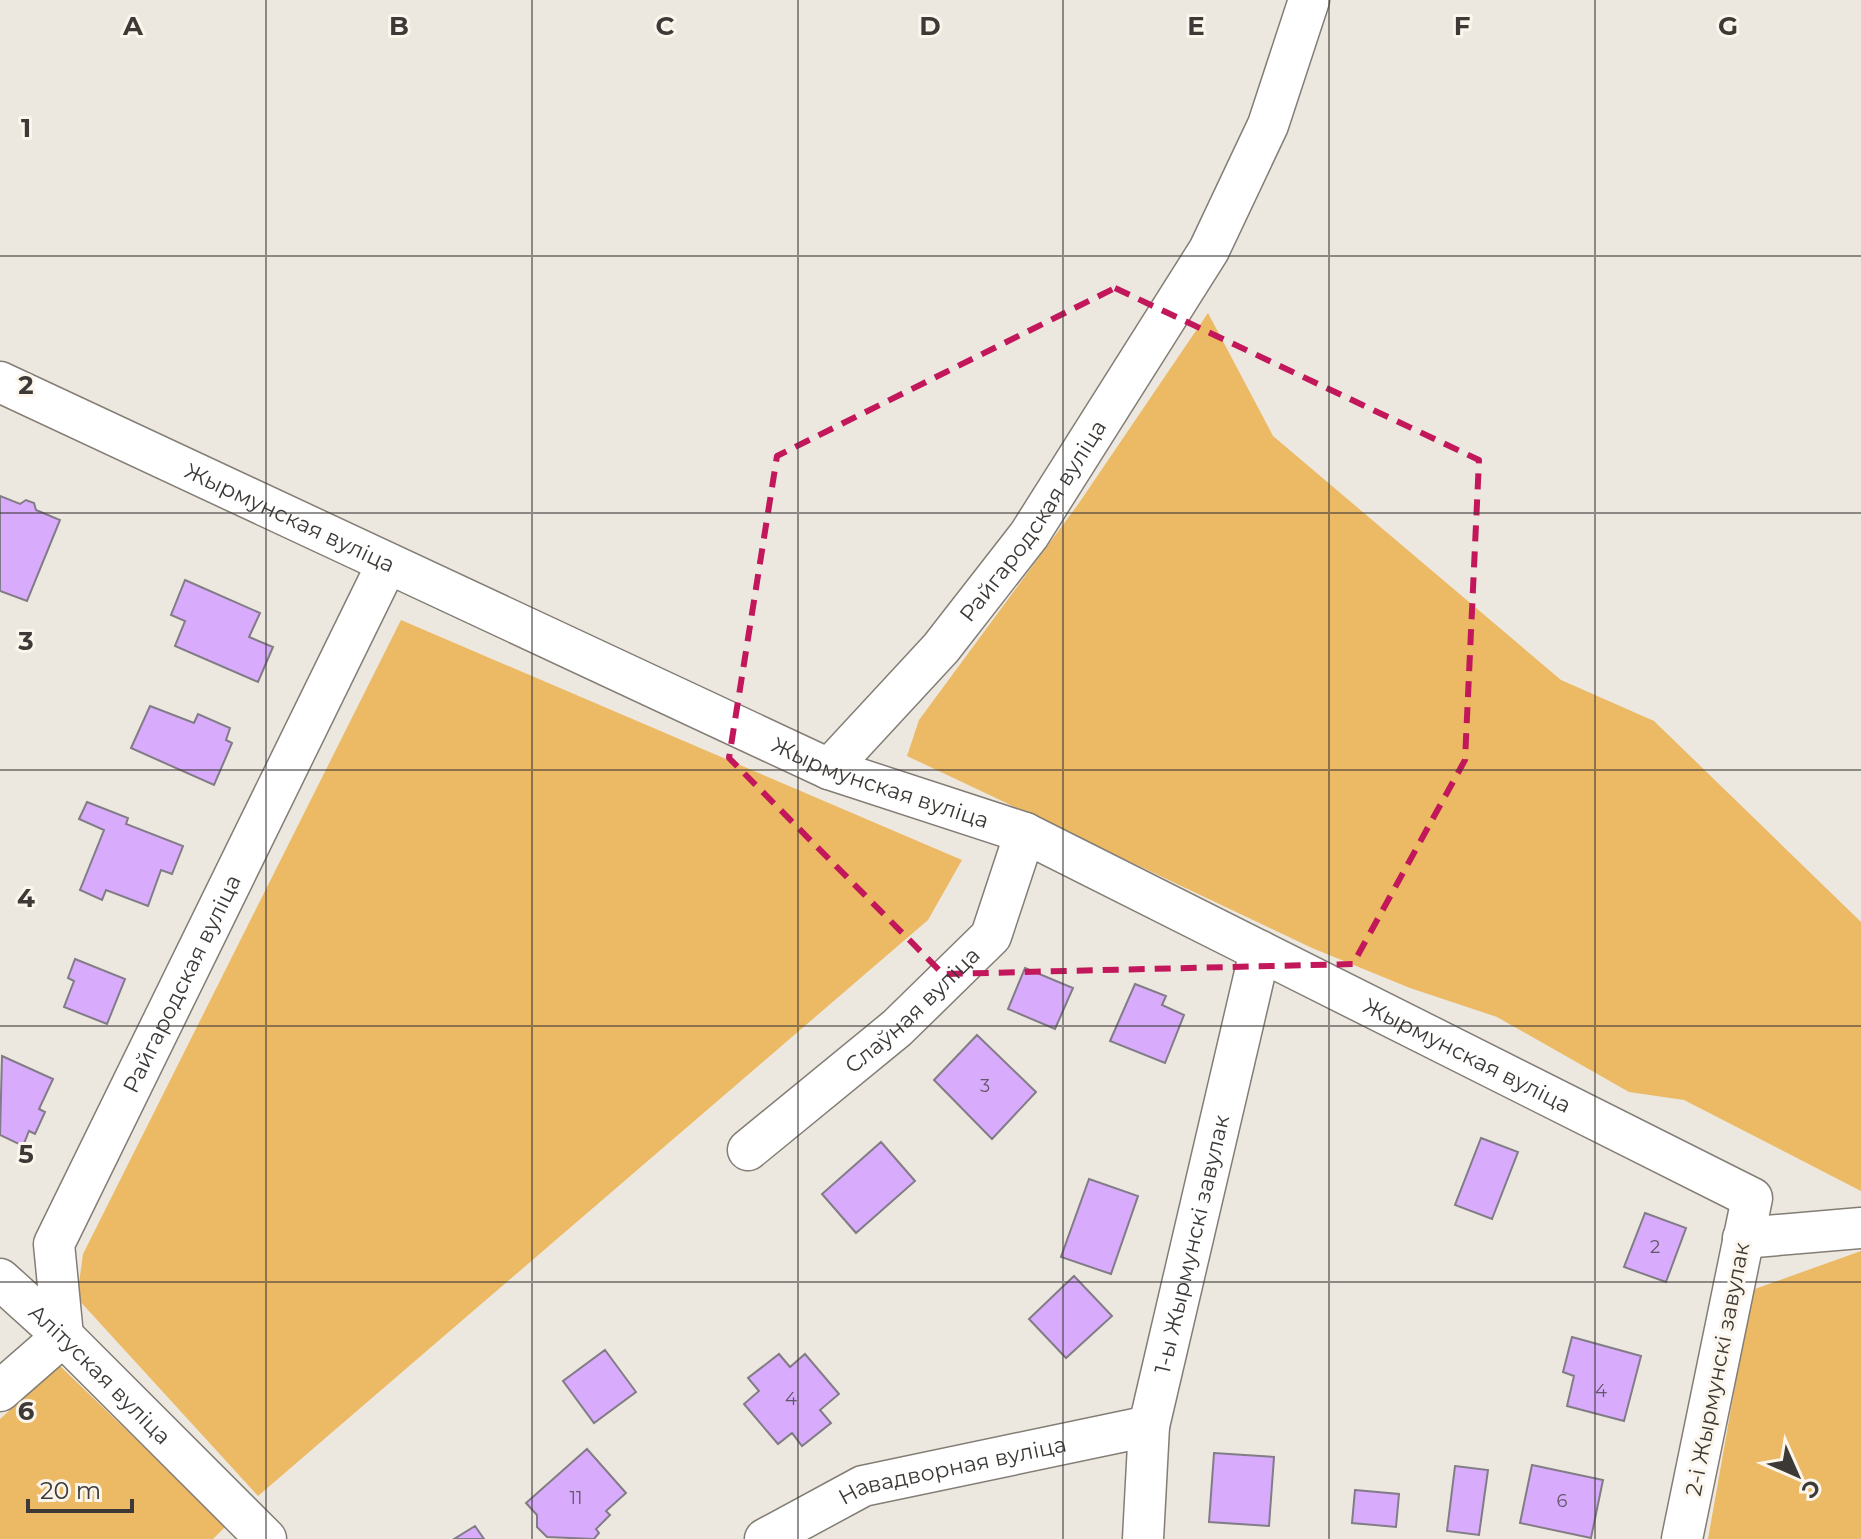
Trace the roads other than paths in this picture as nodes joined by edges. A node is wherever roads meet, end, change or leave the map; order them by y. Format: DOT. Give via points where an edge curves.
graph roads {
  1 [pos="1309,0"];
  2 [pos="0,382"];
  3 [pos="387,564"];
  4 [pos="829,769"];
  5 [pos="1025,833"];
  6 [pos="1260,951"];
  7 [pos="748,1150"];
  8 [pos="1752,1198"];
  9 [pos="1861,1228"];
  10 [pos="1743,1238"];
  11 [pos="0,1279"];
  12 [pos="63,1336"];
  13 [pos="0,1391"];
  14 [pos="1149,1426"];
  15 [pos="266,1539"];
  16 [pos="765,1539"];
  17 [pos="1143,1539"];
  18 [pos="1682,1539"];
  1 -- 4 [label="street, Райгародская вуліца" via="1268,125 1209,250 1029,535 941,648"];
  2 -- 3 [label="street, Жырмунская вуліца"];
  3 -- 4 [label="street, Жырмунская вуліца"];
  3 -- 12 [label="street, Райгародская вуліца" via="54,1244"];
  4 -- 5 [label="street, Жырмунская вуліца"];
  5 -- 6 [label="street, Жырмунская вуліца"];
  5 -- 7 [label="street, Слаўная вуліца" via="991,936 897,1028"];
  6 -- 8 [label="street, Жырмунская вуліца"];
  6 -- 14 [label="street, 1-ы Жырмунскі завулак"];
  8 -- 10 [label="street, 2-і Жырмунскі завулак"];
  9 -- 10 [label="street"];
  10 -- 18 [label="street, 2-і Жырмунскі завулак"];
  11 -- 12 [label="street, Алітуская вуліца"];
  12 -- 13 [label="street"];
  12 -- 15 [label="street, Алітуская вуліца"];
  14 -- 16 [label="street, Навадворная вуліца" via="863,1486"];
  14 -- 17 [label="street, 1-ы Жырмунскі завулак"];
}
